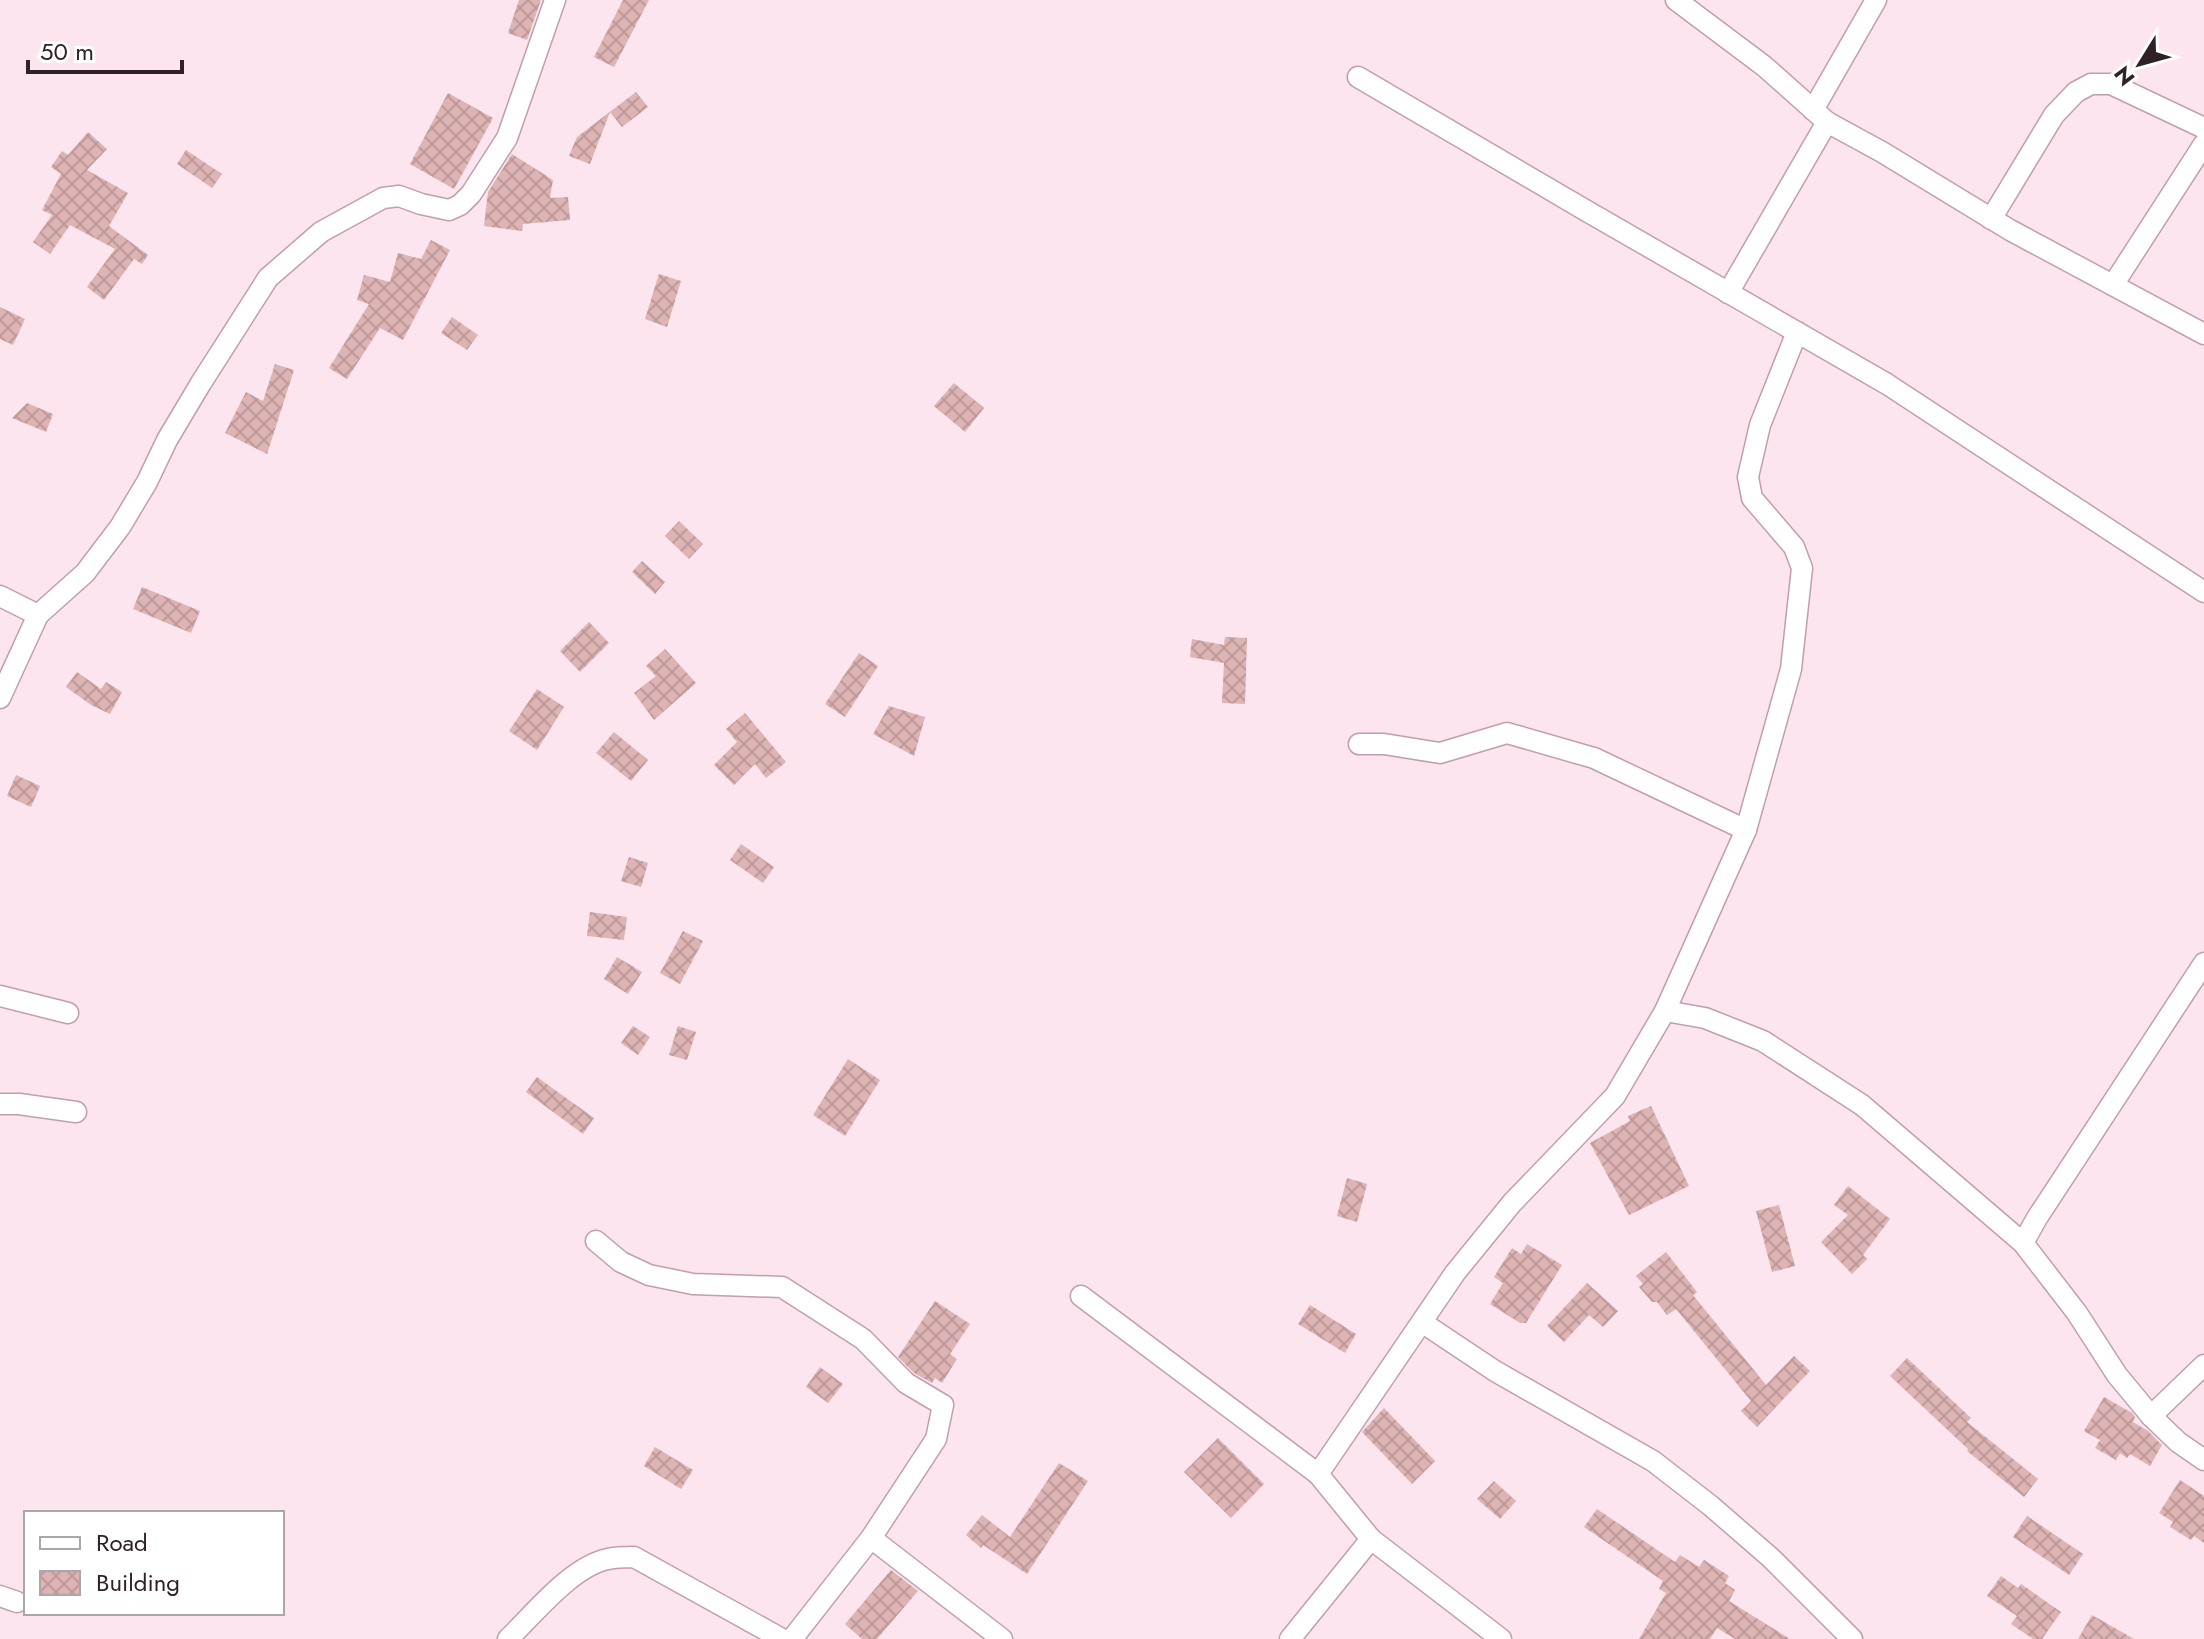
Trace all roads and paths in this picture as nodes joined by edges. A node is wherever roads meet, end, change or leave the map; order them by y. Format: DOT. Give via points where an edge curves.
graph roads {
  1 [pos="555,0"];
  2 [pos="1676,0"];
  3 [pos="1876,0"];
  4 [pos="1358,77"];
  5 [pos="1820,116"];
  6 [pos="2204,128"];
  7 [pos="2204,144"];
  8 [pos="1991,219"];
  9 [pos="2113,285"];
  10 [pos="1728,293"];
  11 [pos="1797,332"];
  12 [pos="2204,334"];
  13 [pos="2204,592"];
  14 [pos="0,596"];
  15 [pos="38,615"];
  16 [pos="0,698"];
  17 [pos="1359,744"];
  18 [pos="1746,830"];
  19 [pos="2204,963"];
  20 [pos="0,996"];
  21 [pos="1665,1011"];
  22 [pos="68,1013"];
  23 [pos="0,1104"];
  24 [pos="76,1112"];
  25 [pos="596,1241"];
  26 [pos="2023,1243"];
  27 [pos="1081,1296"];
  28 [pos="1423,1323"];
  29 [pos="2204,1365"];
  30 [pos="2151,1416"];
  31 [pos="2204,1460"];
  32 [pos="1318,1474"];
  33 [pos="871,1538"];
  34 [pos="1371,1539"];
  35 [pos="508,1639"];
  36 [pos="782,1639"];
  37 [pos="792,1639"];
  38 [pos="1002,1639"];
  39 [pos="1290,1639"];
  40 [pos="1501,1639"];
  41 [pos="1852,1639"];
  1 -- 15 [label="street" via="507,138 471,194 449,210 399,196 383,198 321,232 268,278 167,440 120,527 85,573"];
  2 -- 5 [label="street"];
  3 -- 5 [label="street"];
  4 -- 10 [label="street"];
  5 -- 8 [label="street"];
  5 -- 10 [label="street"];
  6 -- 8 [label="street" via="2111,84 2091,84 2054,115"];
  7 -- 9 [label="street"];
  8 -- 9 [label="street"];
  9 -- 12 [label="street"];
  10 -- 11 [label="street"];
  11 -- 13 [label="street" via="1887,384"];
  11 -- 18 [label="street" via="1760,425 1748,477 1752,498 1794,547 1802,568 1791,669"];
  14 -- 15 [label="street"];
  15 -- 16 [label="street"];
  17 -- 18 [label="street" via="1440,753 1507,733 1594,758"];
  18 -- 21 [label="street"];
  19 -- 26 [label="street"];
  20 -- 22 [label="street"];
  21 -- 26 [label="street" via="1705,1018 1776,1049 1862,1105"];
  21 -- 28 [label="street" via="1615,1096 1512,1203 1455,1273"];
  23 -- 24 [label="street"];
  25 -- 33 [label="street" via="621,1262 649,1275 693,1284 782,1287 863,1339 906,1383 943,1405 936,1439"];
  26 -- 30 [label="street"];
  27 -- 32 [label="street"];
  28 -- 32 [label="street"];
  28 -- 41 [label="street" via="1495,1371 1653,1461 1771,1558"];
  29 -- 30 [label="street"];
  30 -- 31 [label="street"];
  32 -- 34 [label="street"];
  33 -- 37 [label="street"];
  33 -- 38 [label="street"];
  34 -- 39 [label="street"];
  34 -- 40 [label="street"];
  35 -- 36 [label="street" via="587,1567 634,1557"];
}
